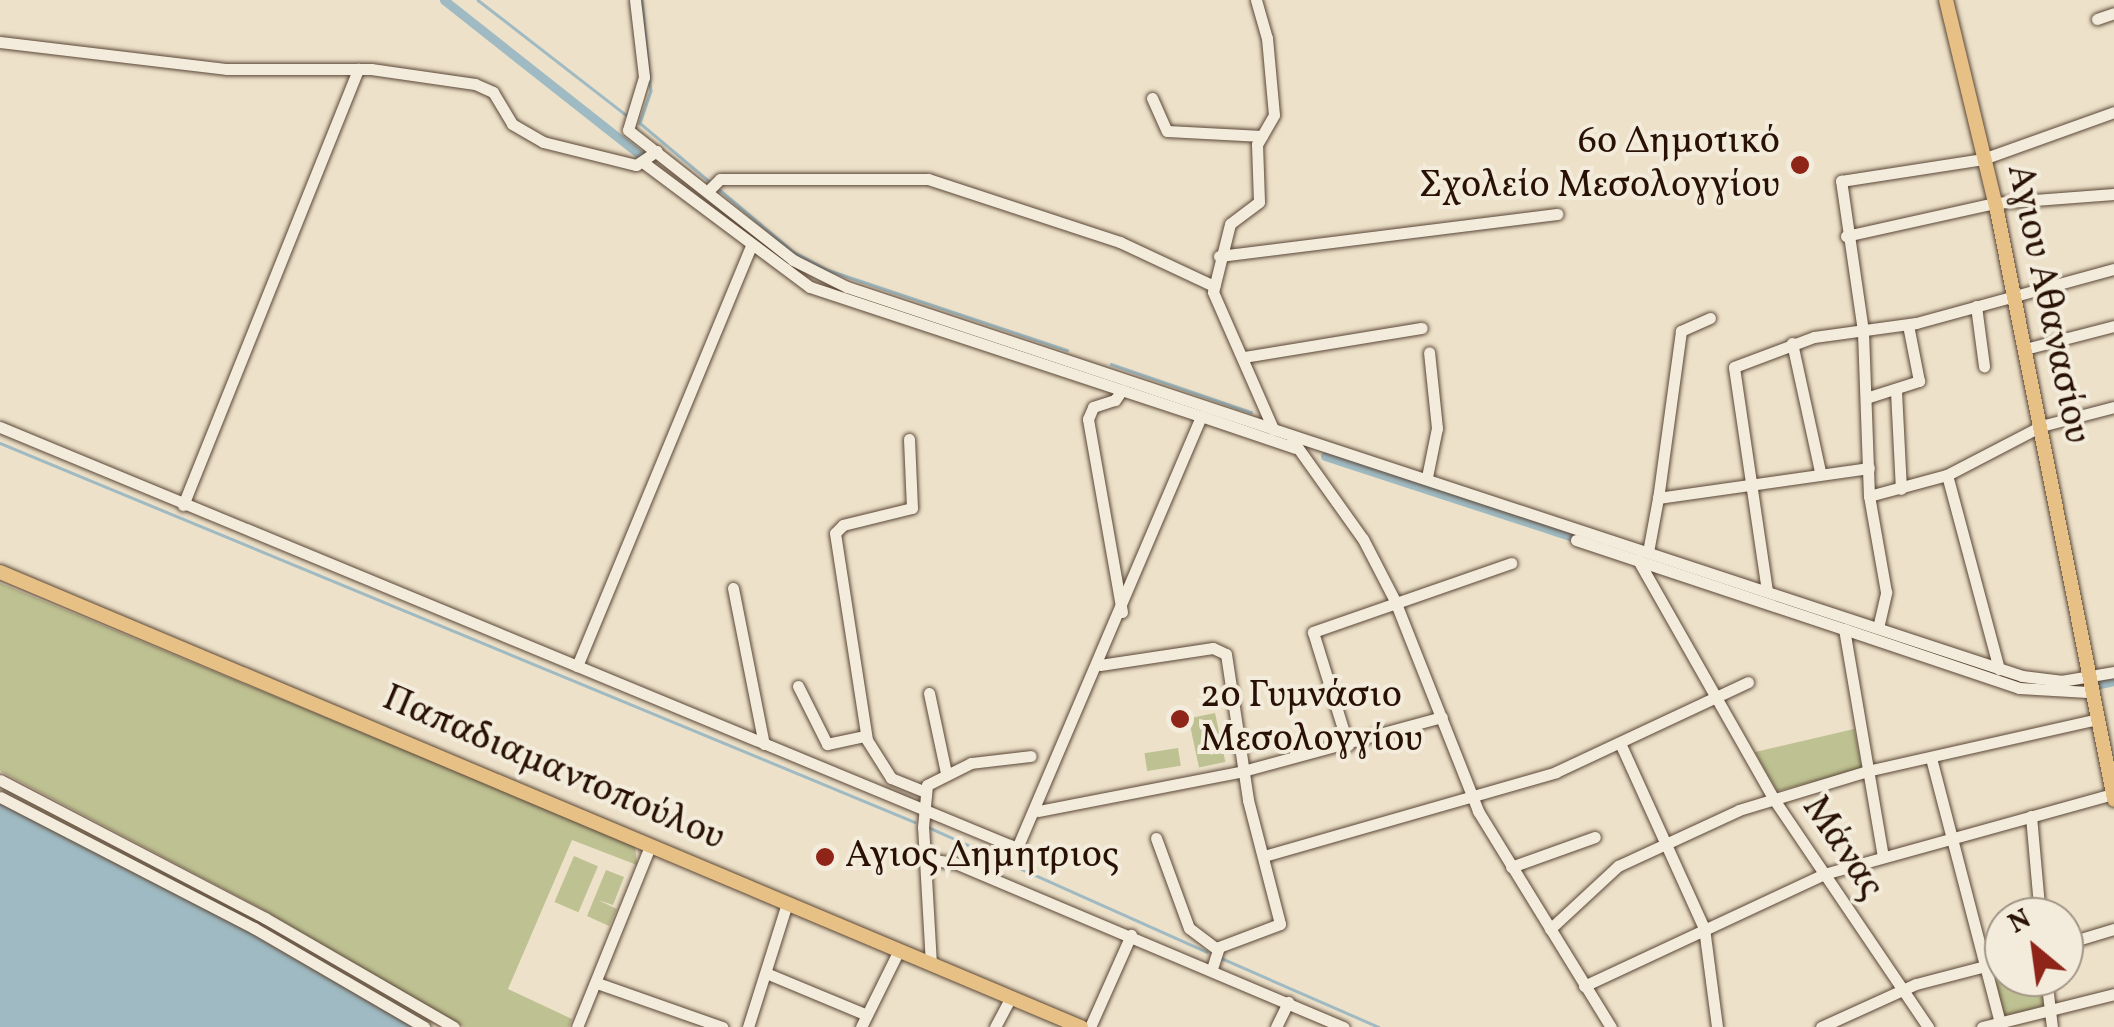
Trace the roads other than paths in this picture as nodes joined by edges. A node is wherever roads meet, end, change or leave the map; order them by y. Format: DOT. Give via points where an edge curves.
graph roads {
  1 [pos="635,0"];
  2 [pos="1256,0"];
  3 [pos="1946,0"];
  4 [pos="2114,12"];
  5 [pos="2097,19"];
  6 [pos="0,42"];
  7 [pos="358,69"];
  8 [pos="1152,98"];
  9 [pos="2114,112"];
  10 [pos="1262,136"];
  11 [pos="656,151"];
  12 [pos="1983,159"];
  13 [pos="644,163"];
  14 [pos="708,191"];
  15 [pos="2114,194"];
  16 [pos="1994,203"];
  17 [pos="1557,214"];
  18 [pos="1846,236"];
  19 [pos="751,245"];
  20 [pos="1220,256"];
  21 [pos="2114,269"];
  22 [pos="1214,286"];
  23 [pos="2014,295"];
  24 [pos="1976,306"];
  25 [pos="1710,318"];
  26 [pos="1908,325"];
  27 [pos="2114,326"];
  28 [pos="1422,328"];
  29 [pos="1862,331"];
  30 [pos="1792,343"];
  31 [pos="2024,349"];
  32 [pos="1429,352"];
  33 [pos="1244,358"];
  34 [pos="1984,366"];
  35 [pos="1122,390"];
  36 [pos="1896,391"];
  37 [pos="1866,398"];
  38 [pos="2114,407"];
  39 [pos="1202,416"];
  40 [pos="2042,426"];
  41 [pos="0,427"];
  42 [pos="1273,429"];
  43 [pos="909,439"];
  44 [pos="1294,442"];
  45 [pos="1869,468"];
  46 [pos="1820,471"];
  47 [pos="1948,475"];
  48 [pos="1427,477"];
  49 [pos="1754,481"];
  50 [pos="1902,489"];
  51 [pos="1869,496"];
  52 [pos="1658,498"];
  53 [pos="183,505"];
  54 [pos="1576,540"];
  55 [pos="1643,556"];
  56 [pos="1511,562"];
  57 [pos="0,572"];
  58 [pos="733,588"];
  59 [pos="1767,591"];
  60 [pos="1395,601"];
  61 [pos="1122,612"];
  62 [pos="1878,628"];
  63 [pos="1844,629"];
  64 [pos="1100,665"];
  65 [pos="576,666"];
  66 [pos="1999,669"];
  67 [pos="2114,672"];
  68 [pos="1748,682"];
  69 [pos="2088,685"];
  70 [pos="798,686"];
  71 [pos="930,693"];
  72 [pos="1714,697"];
  73 [pos="1442,717"];
  74 [pos="2093,720"];
  75 [pos="866,736"];
  76 [pos="1620,743"];
  77 [pos="764,744"];
  78 [pos="1348,746"];
  79 [pos="1032,756"];
  80 [pos="1931,758"];
  81 [pos="1243,771"];
  82 [pos="1867,771"];
  83 [pos="946,773"];
  84 [pos="0,780"];
  85 [pos="925,792"];
  86 [pos="0,797"];
  87 [pos="2113,797"];
  88 [pos="1773,798"];
  89 [pos="1473,801"];
  90 [pos="924,810"];
  91 [pos="1038,811"];
  92 [pos="2031,816"];
  93 [pos="1596,837"];
  94 [pos="1156,838"];
  95 [pos="1954,838"];
  96 [pos="1664,844"];
  97 [pos="650,846"];
  98 [pos="1264,856"];
  99 [pos="1883,858"];
  100 [pos="926,859"];
  101 [pos="1511,867"];
  102 [pos="1824,874"];
  103 [pos="2038,897"];
  104 [pos="787,903"];
  105 [pos="1550,928"];
  106 [pos="1704,928"];
  107 [pos="2114,930"];
  108 [pos="1131,936"];
  109 [pos="2084,938"];
  110 [pos="1217,949"];
  111 [pos="899,950"];
  112 [pos="1984,951"];
  113 [pos="931,964"];
  114 [pos="1984,967"];
  115 [pos="1212,969"];
  116 [pos="766,973"];
  117 [pos="597,983"];
  118 [pos="1584,986"];
  119 [pos="1902,990"];
  120 [pos="2114,994"];
  121 [pos="1995,997"];
  122 [pos="2048,997"];
  123 [pos="1011,998"];
  124 [pos="1288,1002"];
  125 [pos="2050,1010"];
  126 [pos="864,1021"];
  127 [pos="2000,1022"];
  128 [pos="424,1027"];
  129 [pos="454,1027"];
  130 [pos="577,1027"];
  131 [pos="722,1027"];
  132 [pos="748,1027"];
  133 [pos="995,1027"];
  134 [pos="1081,1027"];
  135 [pos="1090,1027"];
  136 [pos="1276,1027"];
  137 [pos="1344,1027"];
  138 [pos="1612,1027"];
  139 [pos="1717,1027"];
  140 [pos="1821,1027"];
  141 [pos="1928,1027"];
  142 [pos="1982,1027"];
  143 [pos="2052,1027"];
  1 -- 11 [label="street" via="644,77 628,130"];
  2 -- 10 [label="street" via="1275,99"];
  3 -- 12 [label="main road, Αγιου Αθανασίου"];
  4 -- 5 [label="street"];
  6 -- 7 [label="street" via="227,69"];
  7 -- 13 [label="street" via="485,87 512,124 542,142"];
  7 -- 53 [label="street"];
  8 -- 10 [label="street" via="1167,131"];
  9 -- 12 [label="street"];
  10 -- 20 [label="street" via="1256,150 1259,202 1230,224"];
  11 -- 13 [label="street"];
  11 -- 14 [label="street"];
  12 -- 16 [label="main road, Αγιου Αθανασίου"];
  12 -- 18 [label="street" via="1841,181"];
  13 -- 19 [label="street"];
  14 -- 22 [label="street" via="720,179 928,178 1125,244"];
  14 -- 42 [label="street" via="793,260 833,281"];
  15 -- 16 [label="street"];
  16 -- 18 [label="street"];
  16 -- 23 [label="main road, Αγιου Αθανασίου"];
  17 -- 20 [label="street"];
  18 -- 29 [label="street"];
  19 -- 35 [label="street" via="823,292"];
  19 -- 65 [label="street"];
  20 -- 22 [label="street"];
  21 -- 23 [label="street"];
  22 -- 33 [label="street"];
  23 -- 24 [label="street"];
  23 -- 31 [label="main road, Αγιου Αθανασίου"];
  24 -- 26 [label="street"];
  24 -- 34 [label="street"];
  25 -- 52 [label="street" via="1680,331"];
  26 -- 29 [label="street"];
  26 -- 36 [label="street" via="1919,378"];
  27 -- 31 [label="street"];
  28 -- 33 [label="street"];
  29 -- 30 [label="street"];
  29 -- 37 [label="street"];
  30 -- 46 [label="street"];
  30 -- 49 [label="street" via="1733,370"];
  31 -- 40 [label="main road, Αγιου Αθανασίου"];
  32 -- 48 [label="street" via="1437,428"];
  33 -- 42 [label="street"];
  35 -- 39 [label="street"];
  35 -- 61 [label="street" via="1116,400 1093,406 1088,419"];
  36 -- 37 [label="street"];
  36 -- 50 [label="street"];
  37 -- 45 [label="street"];
  38 -- 40 [label="street"];
  39 -- 44 [label="street"];
  39 -- 61 [label="street"];
  40 -- 47 [label="street"];
  40 -- 69 [label="main road, Αγιου Αθανασίου"];
  41 -- 53 [label="street"];
  42 -- 44 [label="street"];
  43 -- 75 [label="street" via="912,508 843,524 835,533"];
  44 -- 48 [label="street"];
  44 -- 60 [label="street"];
  45 -- 46 [label="street"];
  45 -- 51 [label="street"];
  46 -- 49 [label="street"];
  47 -- 50 [label="street"];
  47 -- 66 [label="street"];
  48 -- 55 [label="street"];
  49 -- 52 [label="street"];
  49 -- 59 [label="street"];
  50 -- 51 [label="street"];
  51 -- 62 [label="street" via="1886,592"];
  52 -- 55 [label="street"];
  53 -- 65 [label="street"];
  54 -- 55 [label="street"];
  55 -- 59 [label="street"];
  55 -- 63 [label="street"];
  55 -- 72 [label="street, Μάνας"];
  56 -- 60 [label="street"];
  57 -- 97 [label="main road, Παπαδιαμαντοπούλου"];
  58 -- 77 [label="street"];
  59 -- 62 [label="street"];
  60 -- 73 [label="street"];
  60 -- 78 [label="street" via="1312,634"];
  61 -- 64 [label="street"];
  62 -- 66 [label="street"];
  63 -- 69 [label="street" via="2020,688"];
  63 -- 82 [label="street"];
  64 -- 81 [label="street" via="1223,650"];
  64 -- 91 [label="street"];
  65 -- 77 [label="street"];
  66 -- 69 [label="street"];
  67 -- 69 [label="street"];
  68 -- 72 [label="street"];
  69 -- 74 [label="main road, Αγιου Αθανασίου"];
  70 -- 75 [label="street" via="827,744"];
  71 -- 83 [label="street"];
  72 -- 76 [label="street"];
  72 -- 88 [label="street, Μάνας"];
  73 -- 78 [label="street"];
  73 -- 89 [label="street"];
  74 -- 80 [label="street"];
  74 -- 87 [label="main road, Αγιου Αθανασίου"];
  75 -- 85 [label="street" via="891,778"];
  76 -- 89 [label="street"];
  76 -- 96 [label="street"];
  77 -- 90 [label="street"];
  78 -- 81 [label="street"];
  79 -- 83 [label="street"];
  80 -- 82 [label="street"];
  80 -- 95 [label="street"];
  81 -- 91 [label="street"];
  81 -- 98 [label="street"];
  82 -- 88 [label="street"];
  82 -- 99 [label="street"];
  83 -- 85 [label="street"];
  84 -- 129 [label="street" via="265,918"];
  85 -- 90 [label="street"];
  86 -- 128 [label="street" via="254,928"];
  87 -- 92 [label="street"];
  88 -- 96 [label="street"];
  88 -- 102 [label="street, Μάνας"];
  89 -- 98 [label="street"];
  89 -- 101 [label="street"];
  90 -- 91 [label="street" via="1015,848 1025,842"];
  90 -- 100 [label="street"];
  92 -- 95 [label="street"];
  92 -- 103 [label="street"];
  93 -- 101 [label="street"];
  94 -- 110 [label="street" via="1191,931"];
  95 -- 99 [label="street"];
  95 -- 112 [label="street"];
  96 -- 105 [label="street" via="1618,866"];
  96 -- 106 [label="street"];
  97 -- 104 [label="main road, Παπαδιαμαντοπούλου"];
  97 -- 117 [label="street"];
  98 -- 110 [label="street" via="1280,926"];
  99 -- 102 [label="street"];
  100 -- 108 [label="street" via="955,863"];
  100 -- 113 [label="street"];
  101 -- 105 [label="street"];
  102 -- 106 [label="street"];
  102 -- 119 [label="street, Μάνας"];
  104 -- 111 [label="main road, Παπαδιαμαντοπούλου"];
  104 -- 116 [label="street"];
  105 -- 118 [label="street"];
  106 -- 118 [label="street"];
  106 -- 139 [label="street"];
  107 -- 109 [label="street"];
  108 -- 115 [label="street"];
  108 -- 135 [label="street"];
  110 -- 115 [label="street"];
  111 -- 113 [label="main road, Παπαδιαμαντοπούλου"];
  111 -- 126 [label="street"];
  113 -- 123 [label="main road, Παπαδιαμαντοπούλου"];
  114 -- 119 [label="street"];
  115 -- 124 [label="street"];
  116 -- 126 [label="street"];
  116 -- 132 [label="street"];
  117 -- 130 [label="street"];
  117 -- 131 [label="street"];
  118 -- 138 [label="street"];
  119 -- 140 [label="street"];
  119 -- 141 [label="street, Μάνας"];
  120 -- 125 [label="street"];
  121 -- 127 [label="street"];
  122 -- 125 [label="street"];
  123 -- 133 [label="street"];
  123 -- 134 [label="main road, Παπαδιαμαντοπούλου"];
  124 -- 136 [label="street"];
  124 -- 137 [label="street"];
  125 -- 127 [label="street"];
  125 -- 143 [label="street"];
  127 -- 142 [label="street"];
}
